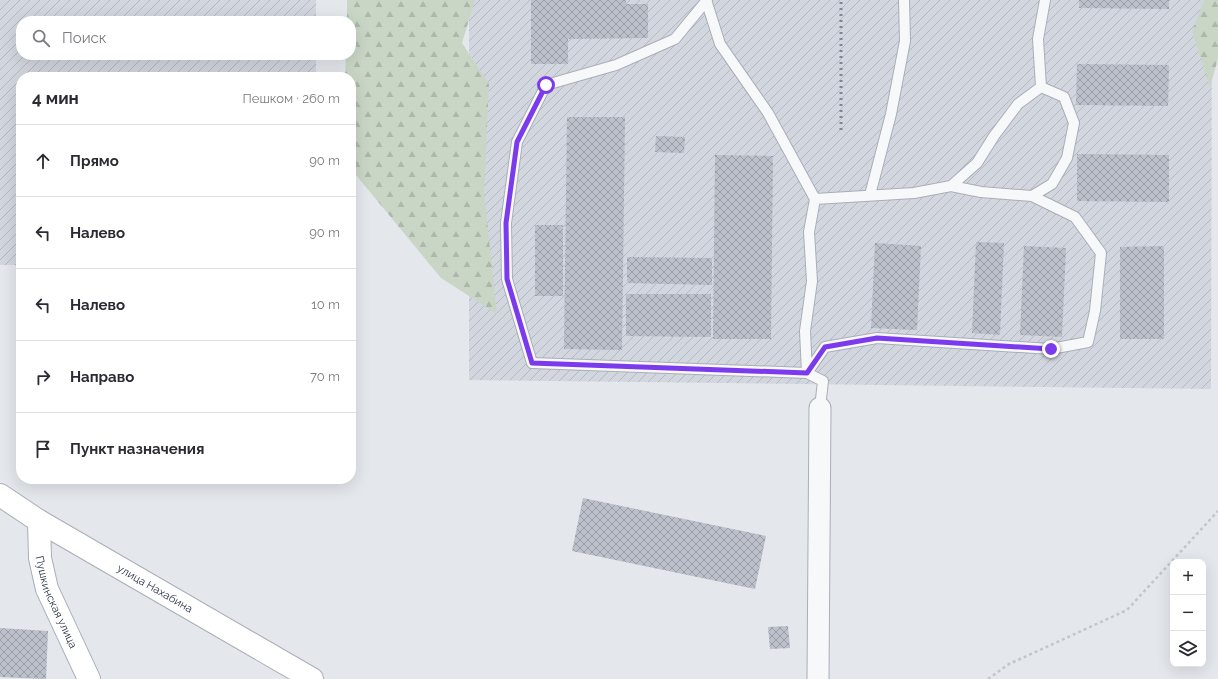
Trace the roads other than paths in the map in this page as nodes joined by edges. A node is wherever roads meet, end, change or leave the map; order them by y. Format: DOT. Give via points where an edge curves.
graph roads {
  1 [pos="904,0"];
  2 [pos="1045,0"];
  3 [pos="707,1"];
  4 [pos="1041,87"];
  5 [pos="951,186"];
  6 [pos="870,195"];
  7 [pos="1032,196"];
  8 [pos="815,199"];
  9 [pos="807,373"];
  10 [pos="820,408"];
  11 [pos="0,495"];
  12 [pos="39,521"];
  13 [pos="89,679"];
  14 [pos="312,679"];
  15 [pos="818,679"];
  1 -- 6 [label="lane" via="905,41 891,114"];
  2 -- 4 [label="lane" via="1038,39"];
  3 -- 8 [label="lane" via="720,44 768,113"];
  3 -- 9 [label="lane" via="675,39 616,64 546,85 517,142 506,223 507,279 532,363"];
  4 -- 5 [label="lane" via="1018,104 977,163"];
  4 -- 7 [label="lane" via="1064,97 1074,123 1067,158 1052,184"];
  5 -- 6 [label="lane" via="914,193"];
  5 -- 7 [label="lane" via="981,192"];
  6 -- 8 [label="lane"];
  7 -- 9 [label="lane" via="1075,217 1101,253 1095,312 1088,342 1051,349 877,338 825,347"];
  8 -- 9 [label="lane" via="809,232 812,281 805,331"];
  9 -- 10 [label="lane" via="823,381"];
  10 -- 15 [label="street"];
  11 -- 12 [label="main road, улица Нахабина"];
  12 -- 13 [label="main road, Пушкинская улица" via="40,558 47,589"];
  12 -- 14 [label="main road, улица Нахабина"];
}
